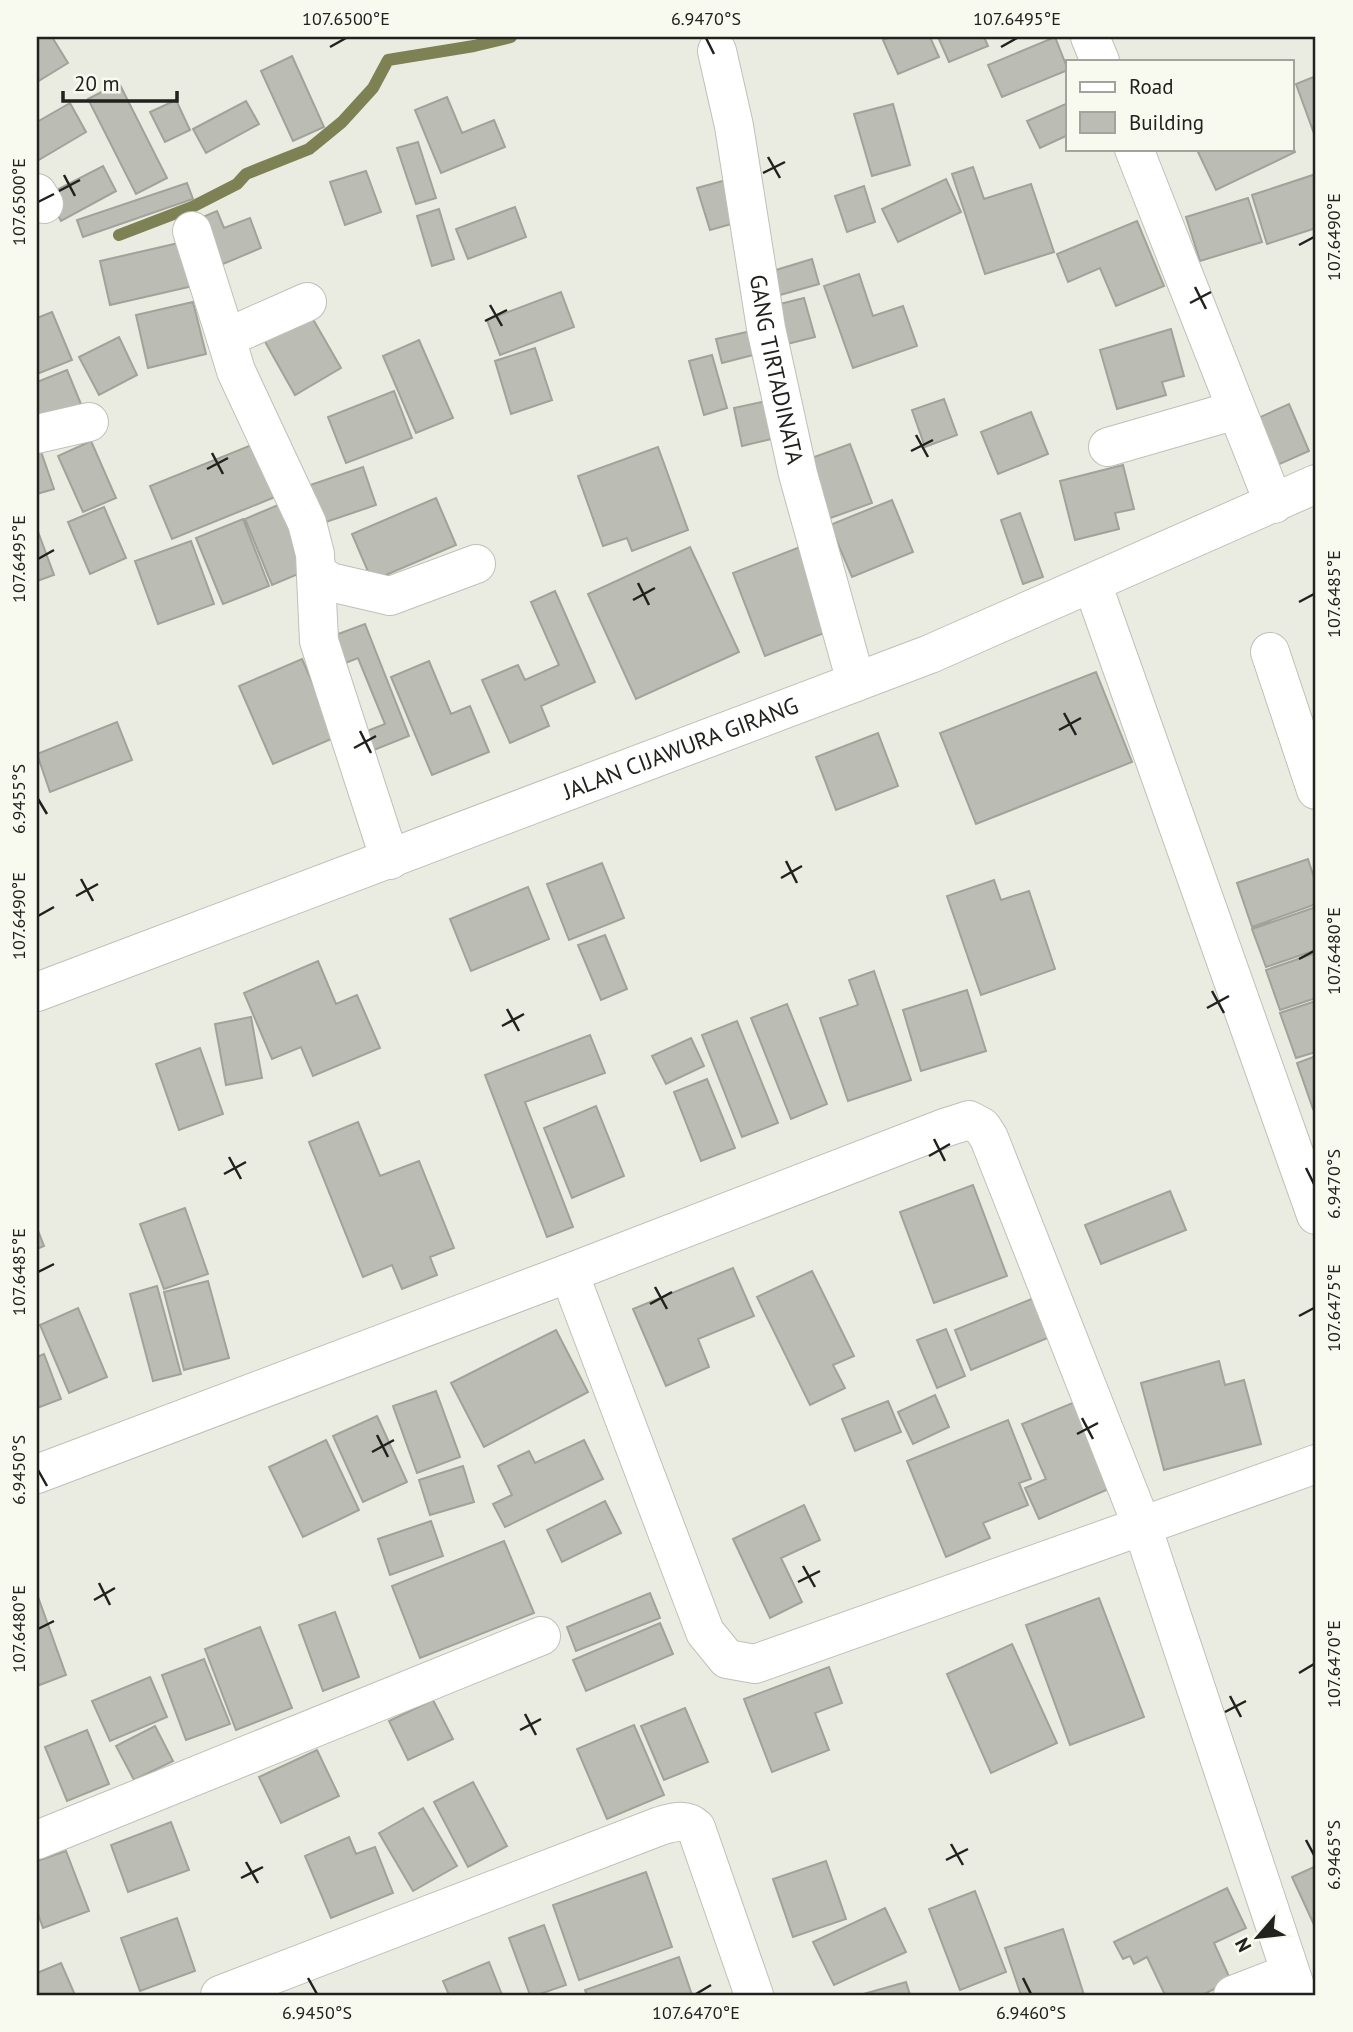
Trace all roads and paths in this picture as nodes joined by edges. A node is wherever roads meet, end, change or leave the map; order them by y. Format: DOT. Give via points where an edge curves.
graph roads {
  1 [pos="717,51"];
  2 [pos="1134,150"];
  3 [pos="192,231"];
  4 [pos="307,302"];
  5 [pos="226,338"];
  6 [pos="1236,410"];
  7 [pos="89,422"];
  8 [pos="37,433"];
  9 [pos="1108,447"];
  10 [pos="1316,484"];
  11 [pos="1274,504"];
  12 [pos="476,564"];
  13 [pos="316,572"];
  14 [pos="1092,583"];
  15 [pos="1270,652"];
  16 [pos="856,682"];
  17 [pos="1316,790"];
  18 [pos="390,860"];
  19 [pos="37,992"];
  20 [pos="1316,1215"];
  21 [pos="569,1273"];
  22 [pos="1316,1464"];
  23 [pos="37,1474"];
  24 [pos="1142,1527"];
  25 [pos="541,1636"];
  26 [pos="37,1840"];
  27 [pos="1294,1984"];
  28 [pos="220,1995"];
  29 [pos="754,1995"];
  30 [pos="1233,1995"];
  1 -- 16 [label="street, GANG TIRTADINATA" via="766,328 798,474"];
  2 -- 6 [label="street"];
  3 -- 5 [label="street"];
  4 -- 5 [label="street"];
  5 -- 13 [label="street" via="236,372 307,523"];
  6 -- 9 [label="street"];
  6 -- 11 [label="street"];
  7 -- 8 [label="street"];
  10 -- 11 [label="street, JALAN CIJAWURA GIRANG"];
  11 -- 14 [label="street, JALAN CIJAWURA GIRANG"];
  12 -- 13 [label="street" via="390,596 330,582"];
  13 -- 18 [label="street" via="319,641"];
  14 -- 16 [label="street, JALAN CIJAWURA GIRANG"];
  14 -- 20 [label="street"];
  15 -- 17 [label="street"];
  16 -- 18 [label="street, JALAN CIJAWURA GIRANG"];
  18 -- 19 [label="street, JALAN CIJAWURA GIRANG"];
  21 -- 23 [label="street"];
  21 -- 24 [label="street" via="705,1632 727,1659 755,1664"];
  21 -- 24 [label="street" via="969,1120 989,1138"];
  22 -- 24 [label="street"];
  24 -- 27 [label="street"];
  25 -- 26 [label="street"];
  27 -- 30 [label="street"];
  28 -- 29 [label="street" via="679,1821 696,1828"];
}
